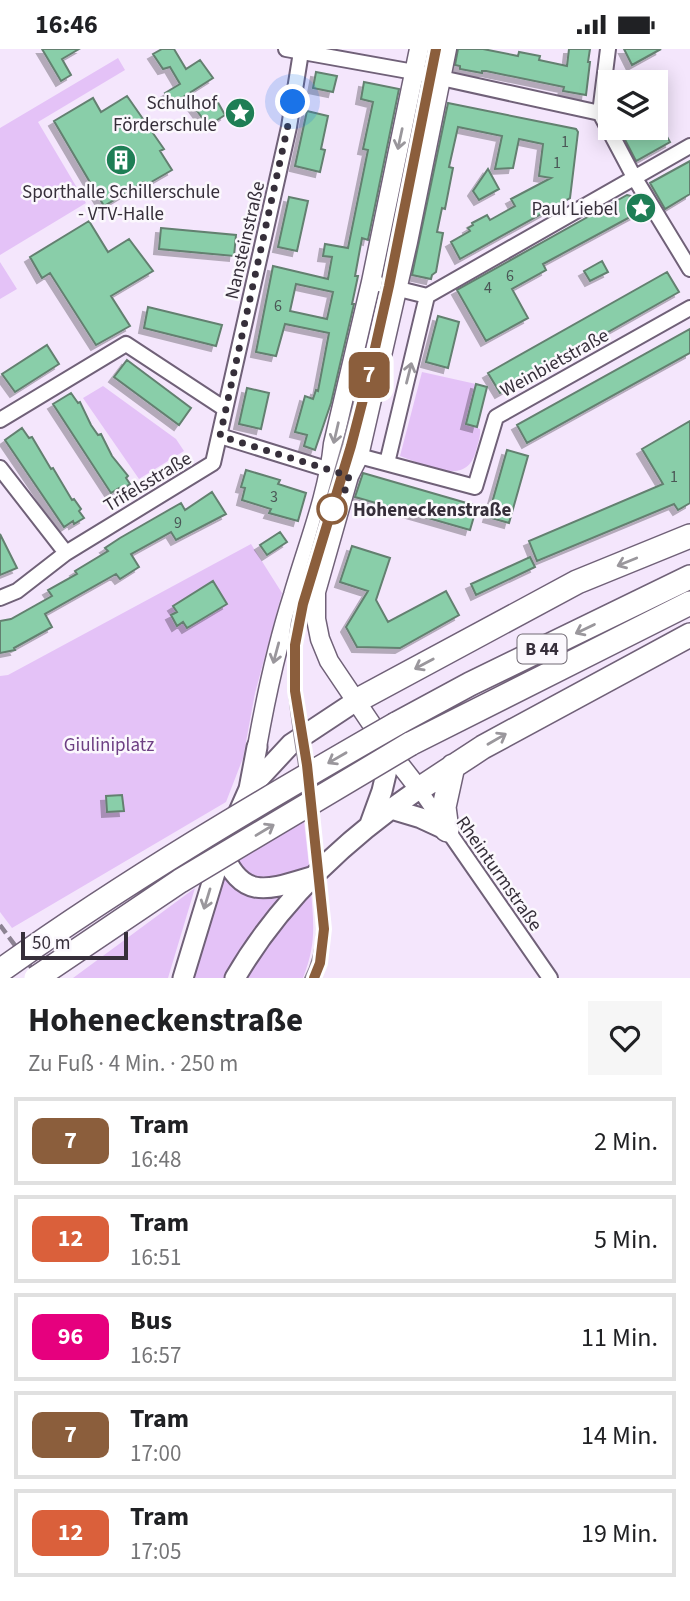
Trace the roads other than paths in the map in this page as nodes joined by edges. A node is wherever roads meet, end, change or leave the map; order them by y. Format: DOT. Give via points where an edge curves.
graph roads {
  1 [pos="286,49"];
  2 [pos="419,49"];
  3 [pos="447,49"];
  4 [pos="608,49"];
  5 [pos="301,52"];
  6 [pos="605,70"];
  7 [pos="414,72"];
  8 [pos="441,79"];
  9 [pos="598,113"];
  10 [pos="614,140"];
  11 [pos="690,146"];
  12 [pos="634,177"];
  13 [pos="690,269"];
  14 [pos="370,282"];
  15 [pos="397,288"];
  16 [pos="427,296"];
  17 [pos="690,308"];
  18 [pos="225,409"];
  19 [pos="0,420"];
  20 [pos="220,436"];
  21 [pos="359,456"];
  22 [pos="387,463"];
  23 [pos="0,468"];
  24 [pos="330,471"];
  25 [pos="349,476"];
  26 [pos="690,536"];
  27 [pos="66,553"];
  28 [pos="690,577"];
  29 [pos="0,598"];
  30 [pos="690,603"];
  31 [pos="690,635"];
  32 [pos="356,701"];
  33 [pos="257,747"];
  34 [pos="401,749"];
  35 [pos="453,766"];
  36 [pos="249,789"];
  37 [pos="419,789"];
  38 [pos="391,809"];
  39 [pos="370,825"];
  40 [pos="447,830"];
  41 [pos="222,850"];
  42 [pos="313,877"];
  43 [pos="0,970"];
  44 [pos="5,978"];
  45 [pos="36,978"];
  46 [pos="183,978"];
  47 [pos="234,978"];
  48 [pos="550,978"];
  1 -- 5 [label="street"];
  2 -- 7 [label="street"];
  3 -- 8 [label="street"];
  4 -- 6 [label="street"];
  5 -- 7 [label="street"];
  5 -- 18 [label="street, Nansteinstraße" via="289,127"];
  7 -- 8 [label="street"];
  7 -- 14 [label="street, one-way"];
  8 -- 9 [label="street"];
  8 -- 15 [label="street"];
  10 -- 12 [label="street"];
  11 -- 12 [label="street"];
  12 -- 13 [label="street"];
  12 -- 16 [label="street"];
  14 -- 15 [label="street"];
  14 -- 24 [label="street, one-way"];
  15 -- 16 [label="street"];
  15 -- 21 [label="street"];
  22 -- 16 [label="street, one-way"];
  17 -- 22 [label="street, Weinbietstraße" via="496,417 475,487"];
  18 -- 19 [label="street" via="126,344"];
  18 -- 20 [label="street, Nansteinstraße"];
  20 -- 24 [label="street"];
  20 -- 27 [label="street, Trifelsstraße" via="213,463"];
  21 -- 22 [label="street, Weinbietstraße"];
  21 -- 25 [label="street"];
  23 -- 27 [label="street"];
  24 -- 25 [label="street"];
  24 -- 33 [label="street, one-way" via="285,619"];
  25 -- 32 [label="street" via="316,592 316,619 329,661"];
  26 -- 32 [label="highway, one-way" via="578,582"];
  27 -- 29 [label="street, Trifelsstraße" via="17,591"];
  28 -- 43 [label="highway, B 44, one-way, bridge" via="396,724 181,849"];
  30 -- 34 [label="highway, B 44"];
  35 -- 31 [label="highway, one-way"];
  32 -- 34 [label="street"];
  32 -- 36 [label="main road" via="291,744"];
  33 -- 36 [label="main road"];
  34 -- 37 [label="street"];
  34 -- 39 [label="main road"];
  45 -- 34 [label="highway, B 44, one-way, bridge" via="180,881"];
  35 -- 37 [label="highway"];
  35 -- 40 [label="highway" via="444,807"];
  36 -- 41 [label="main road"];
  37 -- 38 [label="main road"];
  37 -- 40 [label="street, Rheinturmstraße"];
  38 -- 39 [label="main road"];
  38 -- 40 [label="main road"];
  39 -- 42 [label="main road"];
  40 -- 48 [label="street, Rheinturmstraße"];
  41 -- 42 [label="main road" via="241,882 259,889"];
  41 -- 46 [label="main road, one-way"];
  42 -- 47 [label="main road"];
  43 -- 44 [label="street"];
}
